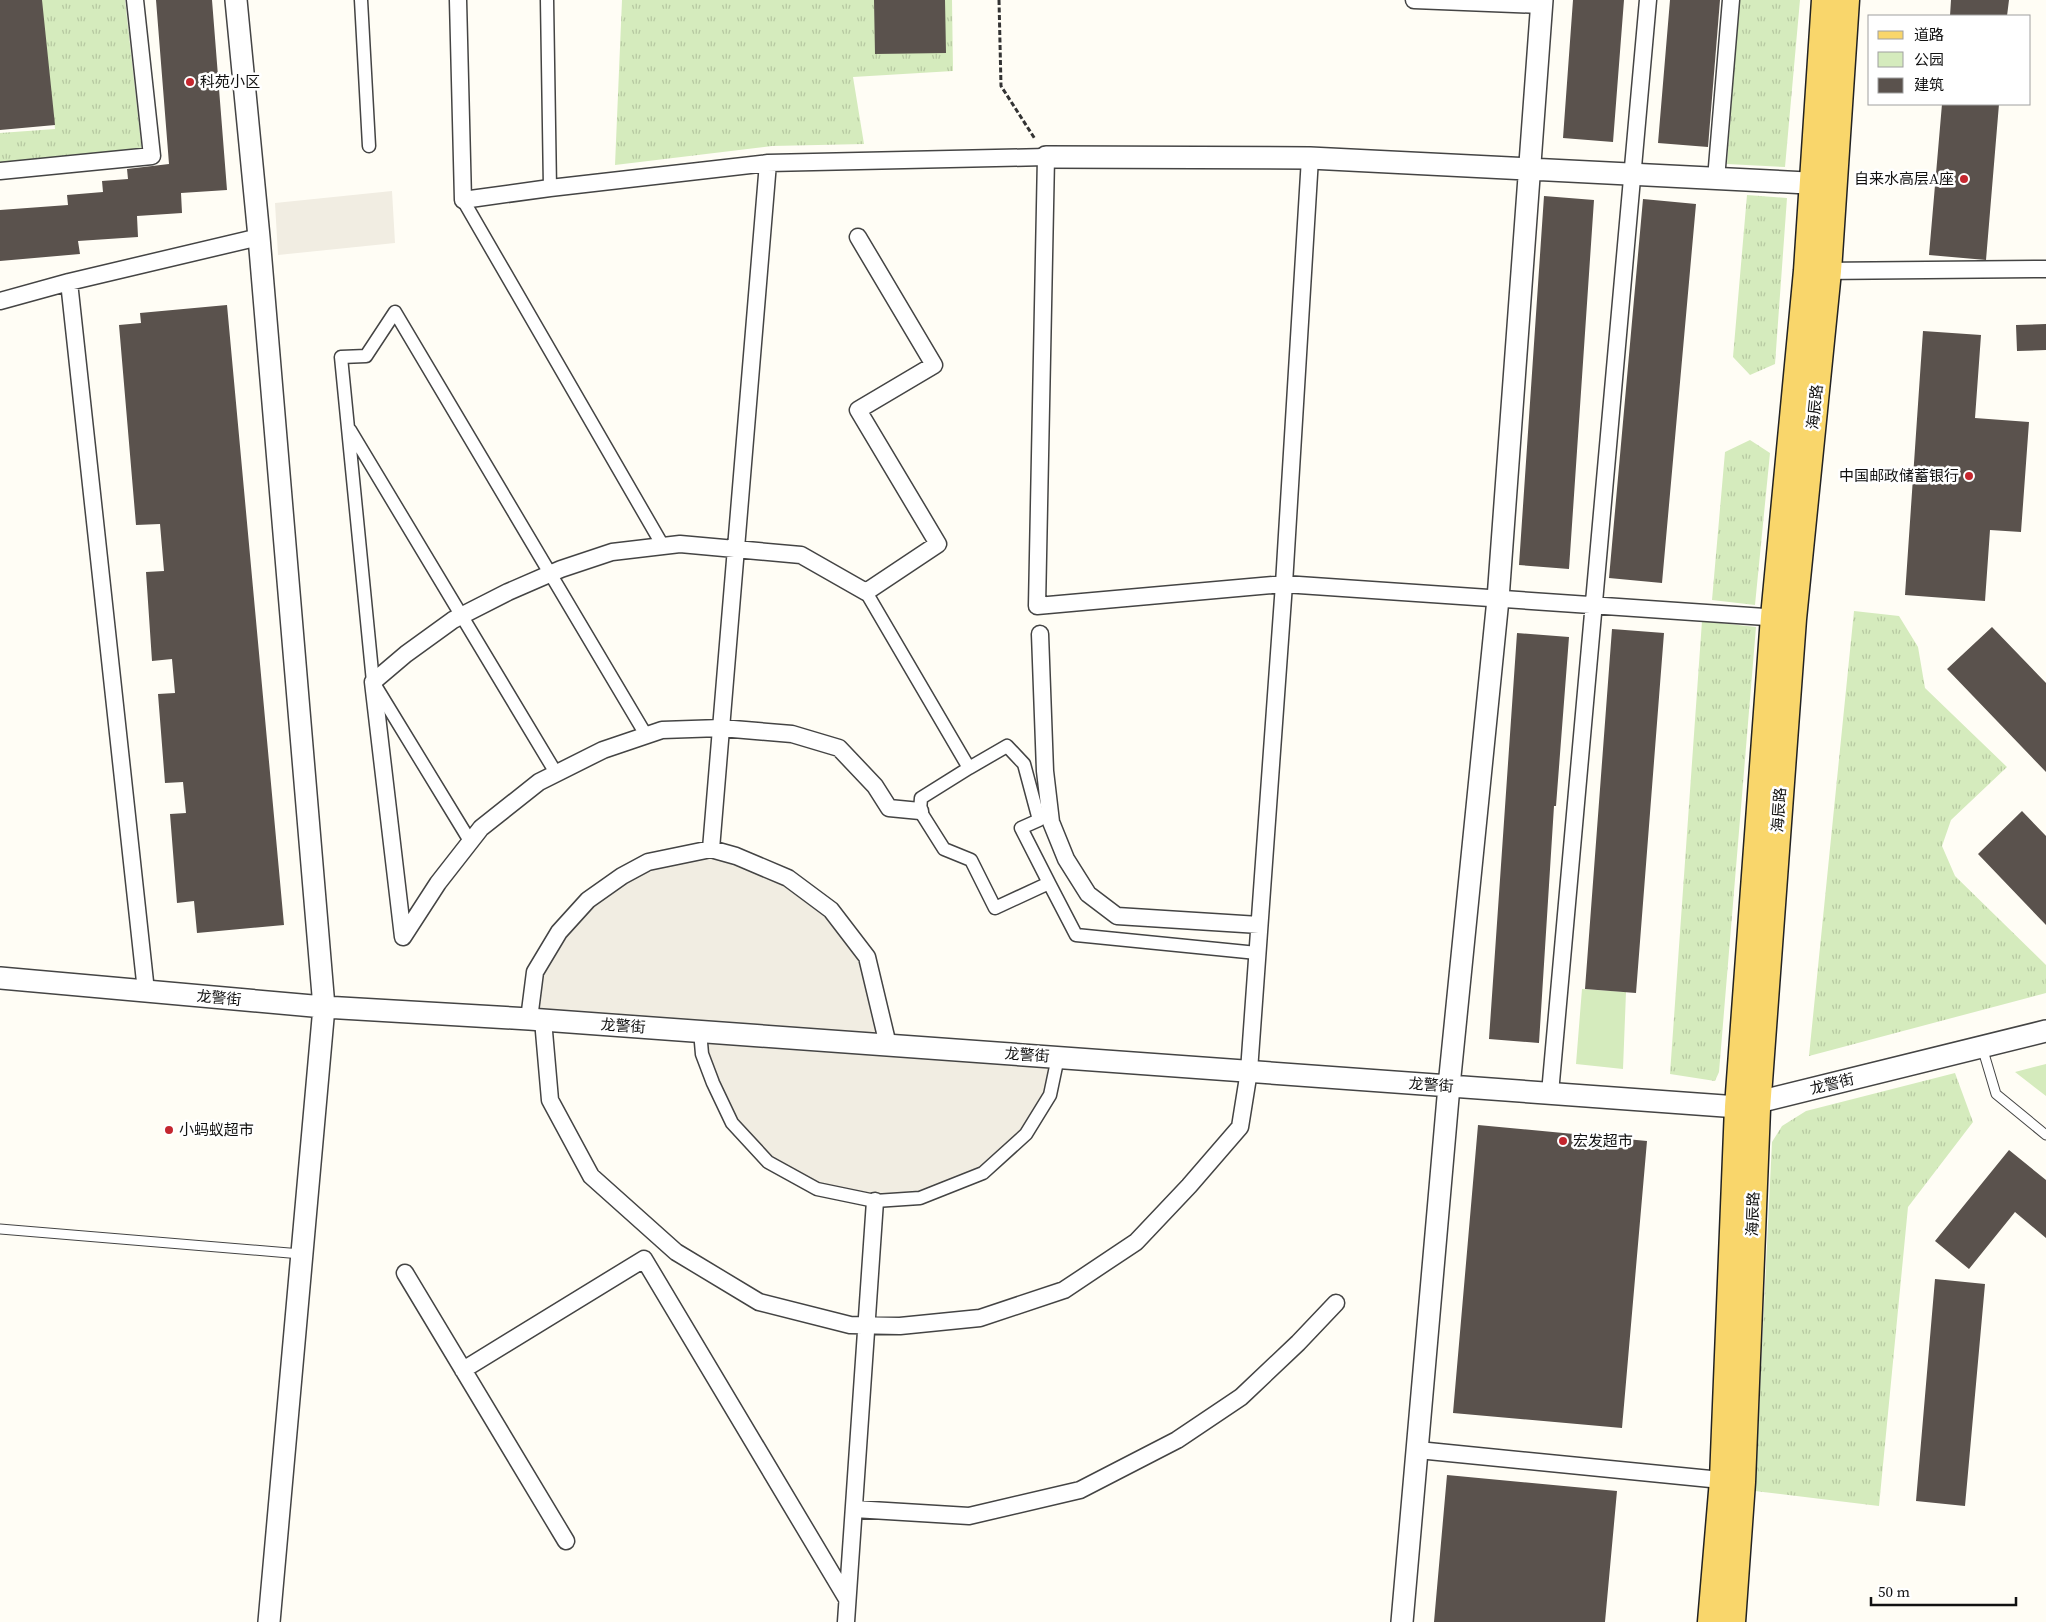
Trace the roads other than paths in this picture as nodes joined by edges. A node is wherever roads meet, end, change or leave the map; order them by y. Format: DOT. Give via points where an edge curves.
graph roads {
  1 [pos="136,0"];
  2 [pos="236,0"];
  3 [pos="361,0"];
  4 [pos="458,0"];
  5 [pos="547,0"];
  6 [pos="1414,0"];
  7 [pos="1648,0"];
  8 [pos="1731,0"];
  9 [pos="1825,0"];
  10 [pos="1846,0"];
  11 [pos="1542,3"];
  12 [pos="369,146"];
  13 [pos="1046,157"];
  14 [pos="1310,158"];
  15 [pos="768,163"];
  16 [pos="1530,169"];
  17 [pos="0,171"];
  18 [pos="1633,174"];
  19 [pos="1716,178"];
  20 [pos="1823,184"];
  21 [pos="550,188"];
  22 [pos="463,200"];
  23 [pos="259,237"];
  24 [pos="858,237"];
  25 [pos="2046,269"];
  26 [pos="1818,271"];
  27 [pos="68,282"];
  28 [pos="0,301"];
  29 [pos="348,427"];
  30 [pos="663,546"];
  31 [pos="736,550"];
  32 [pos="549,574"];
  33 [pos="1284,584"];
  34 [pos="866,592"];
  35 [pos="1498,599"];
  36 [pos="1594,605"];
  37 [pos="462,615"];
  38 [pos="1783,618"];
  39 [pos="1040,634"];
  40 [pos="374,682"];
  41 [pos="722,728"];
  42 [pos="646,735"];
  43 [pos="969,768"];
  44 [pos="556,773"];
  45 [pos="920,811"];
  46 [pos="470,841"];
  47 [pos="711,849"];
  48 [pos="1049,884"];
  49 [pos="1259,925"];
  50 [pos="1257,953"];
  51 [pos="0,978"];
  52 [pos="146,991"];
  53 [pos="324,1007"];
  54 [pos="536,1020"];
  55 [pos="700,1031"];
  56 [pos="2046,1031"];
  57 [pos="888,1045"];
  58 [pos="1982,1047"];
  59 [pos="1058,1057"];
  60 [pos="1249,1071"];
  61 [pos="1449,1086"];
  62 [pos="1550,1094"];
  63 [pos="1748,1105"];
  64 [pos="2046,1135"];
  65 [pos="876,1201"];
  66 [pos="0,1229"];
  67 [pos="660,1238"];
  68 [pos="302,1254"];
  69 [pos="644,1259"];
  70 [pos="405,1273"];
  71 [pos="1336,1303"];
  72 [pos="868,1325"];
  73 [pos="463,1370"];
  74 [pos="1418,1450"];
  75 [pos="1732,1481"];
  76 [pos="854,1510"];
  77 [pos="566,1541"];
  78 [pos="847,1599"];
  79 [pos="268,1622"];
  80 [pos="846,1622"];
  81 [pos="1402,1622"];
  82 [pos="1711,1622"];
  83 [pos="1732,1622"];
  1 -- 17 [label="street" via="152,156"];
  2 -- 23 [label="street"];
  3 -- 12 [label="street"];
  4 -- 22 [label="street"];
  5 -- 21 [label="street"];
  6 -- 11 [label="street"];
  7 -- 18 [label="street"];
  8 -- 19 [label="street"];
  9 -- 20 [label="main road, 海辰路"];
  10 -- 20 [label="main road, 海辰路"];
  11 -- 16 [label="street"];
  13 -- 14 [label="street"];
  13 -- 15 [label="street"];
  13 -- 33 [label="street" via="1037,606"];
  14 -- 16 [label="street"];
  14 -- 33 [label="street"];
  15 -- 21 [label="street"];
  15 -- 31 [label="street"];
  16 -- 18 [label="street"];
  16 -- 35 [label="street"];
  18 -- 19 [label="street"];
  18 -- 36 [label="street"];
  19 -- 20 [label="street"];
  20 -- 26 [label="main road, 海辰路"];
  21 -- 22 [label="street"];
  22 -- 30 [label="street"];
  23 -- 27 [label="street"];
  23 -- 53 [label="street"];
  24 -- 34 [label="street" via="934,364 858,410 938,544"];
  25 -- 26 [label="street"];
  26 -- 38 [label="main road, 海辰路"];
  27 -- 28 [label="street"];
  27 -- 52 [label="street"];
  29 -- 32 [label="street" via="341,357 366,356 395,312"];
  29 -- 37 [label="street"];
  29 -- 40 [label="street"];
  30 -- 31 [label="street" via="680,544"];
  30 -- 32 [label="street" via="612,552"];
  31 -- 34 [label="street" via="802,555"];
  31 -- 41 [label="street"];
  32 -- 37 [label="street"];
  32 -- 42 [label="street"];
  33 -- 35 [label="street"];
  33 -- 49 [label="street"];
  34 -- 43 [label="street"];
  35 -- 36 [label="street"];
  35 -- 61 [label="street"];
  36 -- 38 [label="street"];
  36 -- 62 [label="street"];
  37 -- 40 [label="street" via="406,654"];
  37 -- 44 [label="street"];
  38 -- 63 [label="main road, 海辰路"];
  39 -- 49 [label="street" via="1050,822 1066,859 1088,894 1117,916"];
  40 -- 46 [label="street"];
  40 -- 46 [label="street" via="403,937"];
  41 -- 42 [label="street" via="662,730"];
  41 -- 45 [label="street" via="792,734 839,748 875,786 889,808"];
  41 -- 47 [label="street"];
  42 -- 44 [label="street" via="602,750"];
  43 -- 45 [label="street" via="921,798"];
  43 -- 48 [label="street" via="1007,746 1024,764 1039,820 1021,828"];
  44 -- 46 [label="street" via="539,782 481,828"];
  45 -- 48 [label="street" via="944,849 972,860 995,908"];
  47 -- 54 [label="street" via="648,862 588,900 560,932 535,972"];
  47 -- 57 [label="street" via="788,878 831,910 867,958"];
  48 -- 50 [label="street" via="1076,935"];
  49 -- 50 [label="street"];
  50 -- 60 [label="street"];
  51 -- 52 [label="street, 龙警街"];
  52 -- 53 [label="street, 龙警街"];
  53 -- 54 [label="street, 龙警街"];
  53 -- 68 [label="street"];
  54 -- 55 [label="street, 龙警街"];
  54 -- 67 [label="street" via="550,1100 591,1176"];
  55 -- 57 [label="street, 龙警街"];
  55 -- 65 [label="street" via="702,1054 732,1123 768,1162 817,1189"];
  56 -- 58 [label="street, 龙警街"];
  57 -- 59 [label="street, 龙警街"];
  58 -- 63 [label="street, 龙警街"];
  58 -- 64 [label="lane" via="1996,1094"];
  59 -- 60 [label="street, 龙警街"];
  59 -- 65 [label="street" via="1050,1095 1026,1134 982,1173 920,1198"];
  60 -- 61 [label="street, 龙警街"];
  60 -- 72 [label="street" via="1240,1127 1136,1242 1064,1290 980,1318 900,1326"];
  61 -- 62 [label="street, 龙警街"];
  61 -- 74 [label="street"];
  62 -- 63 [label="street, 龙警街"];
  63 -- 75 [label="main road, 海辰路"];
  65 -- 72 [label="street"];
  66 -- 68 [label="lane"];
  67 -- 69 [label="street"];
  67 -- 72 [label="street" via="676,1252 759,1302 850,1325"];
  68 -- 79 [label="street"];
  69 -- 73 [label="street"];
  69 -- 78 [label="street"];
  70 -- 73 [label="street"];
  71 -- 76 [label="street" via="1241,1397 1177,1440 1080,1490 969,1516"];
  72 -- 76 [label="street"];
  73 -- 77 [label="street"];
  74 -- 75 [label="street"];
  74 -- 81 [label="street"];
  75 -- 82 [label="main road, 海辰路"];
  75 -- 83 [label="main road, 海辰路"];
  76 -- 78 [label="street"];
  78 -- 80 [label="street"];
}
